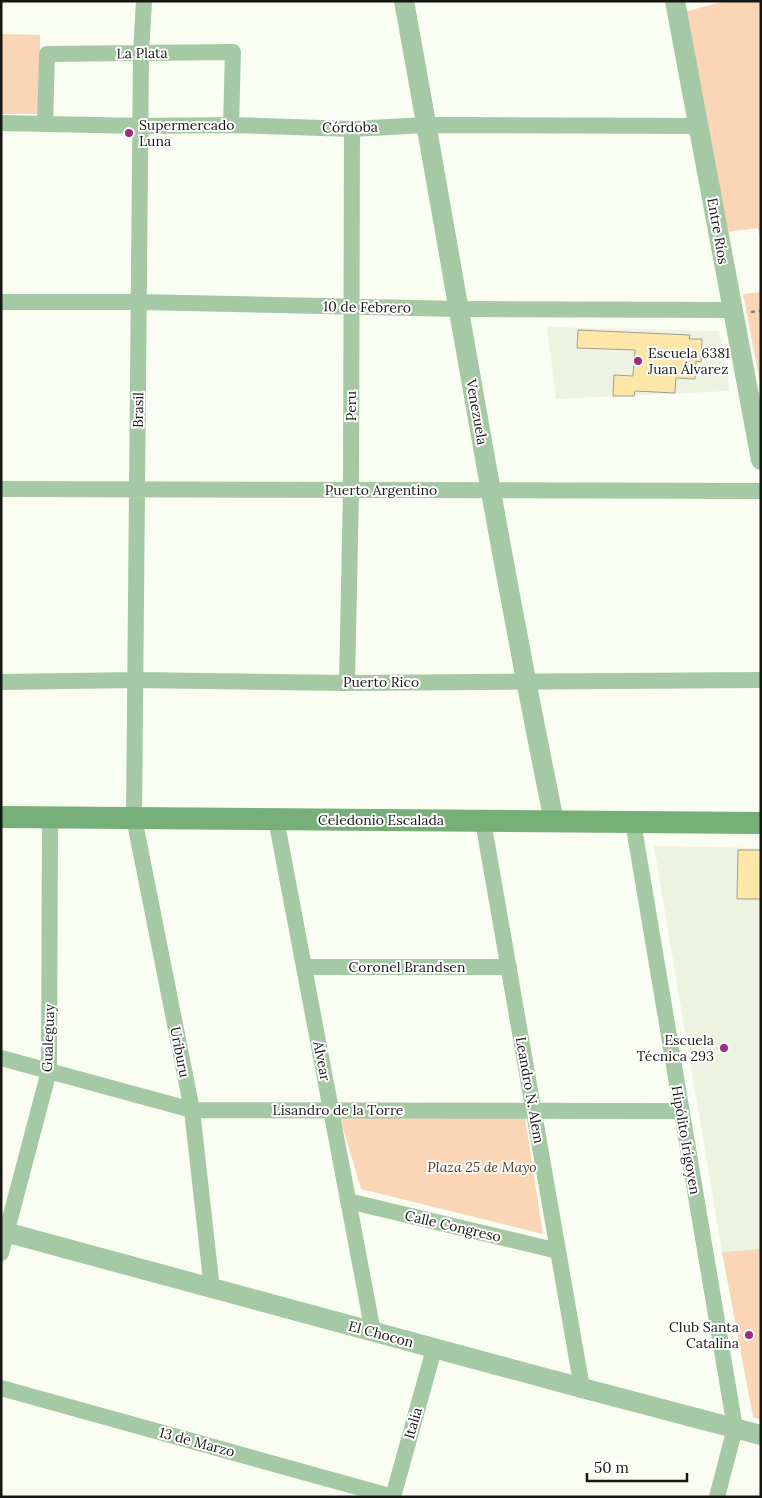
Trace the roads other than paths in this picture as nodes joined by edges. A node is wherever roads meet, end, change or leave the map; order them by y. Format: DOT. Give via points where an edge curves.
graph roads {
  1 [pos="144,1"];
  2 [pos="404,1"];
  3 [pos="675,1"];
  4 [pos="141,53"];
  5 [pos="1,123"];
  6 [pos="45,123"];
  7 [pos="231,125"];
  8 [pos="426,125"];
  9 [pos="141,126"];
  10 [pos="698,126"];
  11 [pos="352,128"];
  12 [pos="1,302"];
  13 [pos="139,302"];
  14 [pos="351,307"];
  15 [pos="459,309"];
  16 [pos="732,310"];
  17 [pos="761,460"];
  18 [pos="136,488"];
  19 [pos="1,489"];
  20 [pos="490,490"];
  21 [pos="351,491"];
  22 [pos="761,491"];
  23 [pos="136,680"];
  24 [pos="761,680"];
  25 [pos="525,681"];
  26 [pos="1,682"];
  27 [pos="347,682"];
  28 [pos="1,817"];
  29 [pos="50,817"];
  30 [pos="134,818"];
  31 [pos="276,819"];
  32 [pos="483,821"];
  33 [pos="554,821"];
  34 [pos="633,822"];
  35 [pos="761,823"];
  36 [pos="304,967"];
  37 [pos="509,968"];
  38 [pos="1,1058"];
  39 [pos="49,1071"];
  40 [pos="192,1110"];
  41 [pos="331,1110"];
  42 [pos="534,1110"];
  43 [pos="681,1110"];
  44 [pos="348,1201"];
  45 [pos="4,1232"];
  46 [pos="558,1251"];
  47 [pos="1,1253"];
  48 [pos="212,1289"];
  49 [pos="373,1332"];
  50 [pos="434,1348"];
  51 [pos="1,1388"];
  52 [pos="582,1388"];
  53 [pos="735,1428"];
  54 [pos="761,1435"];
  55 [pos="393,1497"];
  56 [pos="717,1497"];
  1 -- 4 [label="street, Brasil"];
  2 -- 8 [label="street, Venezuela"];
  3 -- 10 [label="street, Entre Ríos"];
  4 -- 6 [label="street, La Plata" via="47,54"];
  4 -- 7 [label="street, La Plata" via="233,52"];
  4 -- 9 [label="street, Brasil"];
  5 -- 6 [label="street, Córdoba"];
  6 -- 9 [label="street, Córdoba"];
  7 -- 9 [label="street, Córdoba"];
  7 -- 11 [label="street, Córdoba"];
  8 -- 10 [label="street, Córdoba"];
  8 -- 11 [label="street, Córdoba"];
  8 -- 15 [label="street, Venezuela"];
  9 -- 13 [label="street, Brasil"];
  10 -- 16 [label="street, Entre Ríos"];
  11 -- 14 [label="street, Peru"];
  12 -- 13 [label="street, 10 de Febrero"];
  13 -- 14 [label="street, 10 de Febrero"];
  13 -- 18 [label="street, Brasil"];
  14 -- 15 [label="street, 10 de Febrero"];
  14 -- 21 [label="street, Peru"];
  15 -- 16 [label="street, 10 de Febrero"];
  15 -- 20 [label="street, Venezuela"];
  16 -- 17 [label="street, Entre Ríos"];
  18 -- 19 [label="street, Puerto Argentino"];
  18 -- 21 [label="street, Puerto Argentino"];
  18 -- 23 [label="street, Brasil"];
  20 -- 21 [label="street, Puerto Argentino"];
  20 -- 22 [label="street, Puerto Argentino"];
  20 -- 25 [label="street, Venezuela"];
  21 -- 27 [label="street, Peru"];
  23 -- 26 [label="street, Puerto Rico"];
  23 -- 27 [label="street, Puerto Rico"];
  23 -- 30 [label="street, Brasil"];
  24 -- 25 [label="street, Puerto Rico"];
  25 -- 27 [label="street, Puerto Rico"];
  25 -- 33 [label="street, Venezuela"];
  28 -- 29 [label="main road, Celedonio Escalada"];
  29 -- 30 [label="main road, Celedonio Escalada"];
  29 -- 39 [label="street, Gualeguay"];
  30 -- 31 [label="main road, Celedonio Escalada"];
  30 -- 40 [label="street, Uriburu"];
  31 -- 32 [label="main road, Celedonio Escalada"];
  31 -- 36 [label="street, Alvear"];
  32 -- 33 [label="main road, Celedonio Escalada"];
  32 -- 37 [label="street, Leandro N. Alem"];
  33 -- 34 [label="main road, Celedonio Escalada"];
  34 -- 35 [label="main road, Celedonio Escalada"];
  34 -- 43 [label="street, Hipólito Irigoyen"];
  36 -- 37 [label="street, Coronel Brandsen"];
  36 -- 41 [label="street, Alvear"];
  37 -- 42 [label="street, Leandro N. Alem"];
  38 -- 39 [label="street, Lisandro de la Torre"];
  39 -- 40 [label="street, Lisandro de la Torre"];
  39 -- 45 [label="street, Gualeguay"];
  40 -- 41 [label="street, Lisandro de la Torre"];
  40 -- 48 [label="street, Uriburu"];
  41 -- 42 [label="street, Lisandro de la Torre"];
  41 -- 44 [label="street, Alvear"];
  42 -- 43 [label="street, Lisandro de la Torre"];
  42 -- 46 [label="street, Leandro N. Alem"];
  43 -- 53 [label="street, Hipólito Irigoyen"];
  44 -- 46 [label="street, Calle Congreso"];
  44 -- 49 [label="street, Alvear"];
  45 -- 47 [label="street, Gualeguay"];
  45 -- 48 [label="street, El Chocon"];
  46 -- 52 [label="street, Leandro N. Alem"];
  48 -- 49 [label="street, El Chocon"];
  49 -- 50 [label="street, El Chocon"];
  50 -- 52 [label="street, El Chocon"];
  50 -- 55 [label="street, Italia"];
  51 -- 55 [label="street, 13 de Marzo"];
  52 -- 53 [label="street, El Chocon"];
  53 -- 54 [label="street, El Chocon"];
  53 -- 56 [label="street"];
}
